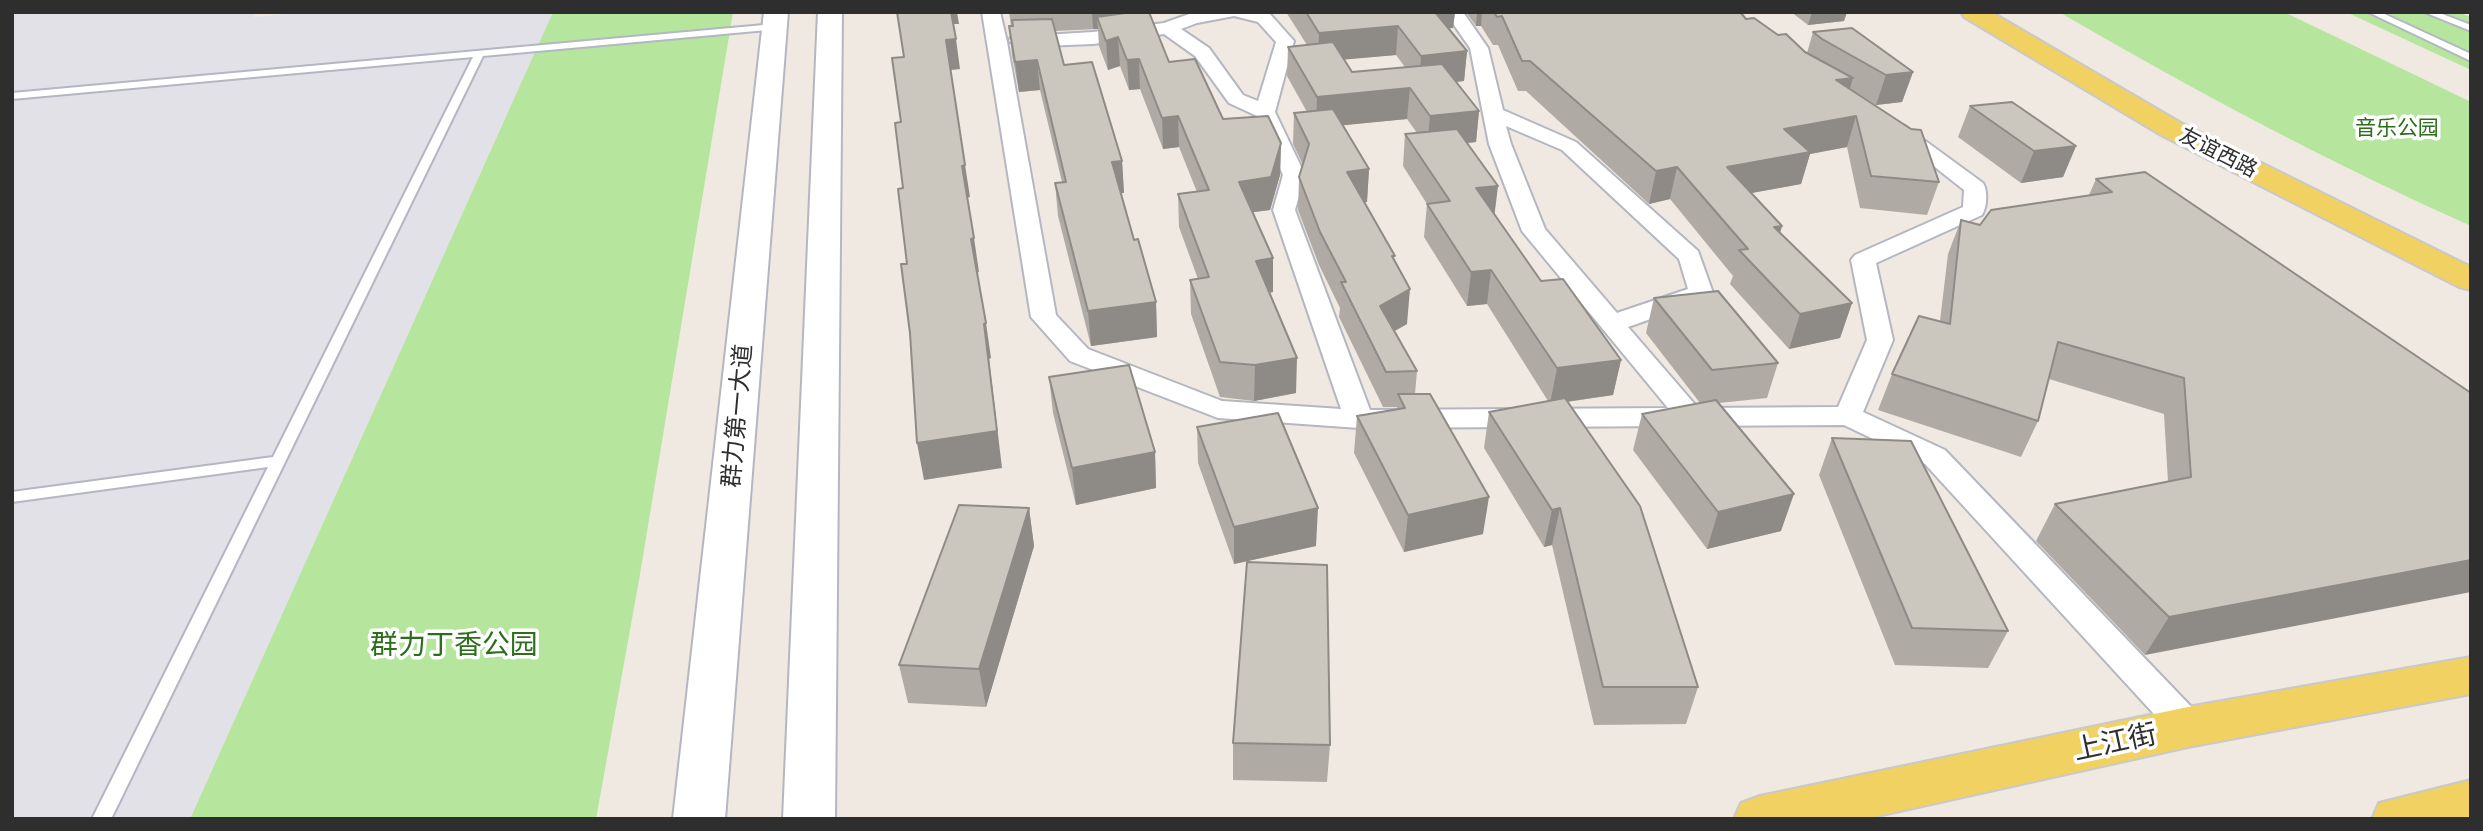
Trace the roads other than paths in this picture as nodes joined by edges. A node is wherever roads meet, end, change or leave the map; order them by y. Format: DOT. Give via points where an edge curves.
graph roads {
  1 [pos="830,12"];
  2 [pos="991,12"];
  3 [pos="1230,12"];
  4 [pos="1237,12"];
  5 [pos="1454,12"];
  6 [pos="1973,12"];
  7 [pos="2010,12"];
  8 [pos="2372,12"];
  9 [pos="2428,12"];
  10 [pos="1262,15"];
  11 [pos="776,19"];
  12 [pos="1168,28"];
  13 [pos="2471,28"];
  14 [pos="998,42"];
  15 [pos="480,53"];
  16 [pos="2471,58"];
  17 [pos="12,96"];
  18 [pos="1265,112"];
  19 [pos="1493,113"];
  20 [pos="1880,118"];
  21 [pos="2471,251"];
  22 [pos="2471,279"];
  23 [pos="1611,324"];
  24 [pos="1848,416"];
  25 [pos="1690,417"];
  26 [pos="1359,419"];
  27 [pos="278,461"];
  28 [pos="12,497"];
  29 [pos="2471,675"];
  30 [pos="2188,727"];
  31 [pos="2471,802"];
  32 [pos="101,819"];
  33 [pos="699,819"];
  34 [pos="809,819"];
  35 [pos="1760,819"];
  36 [pos="2398,819"];
  1 -- 34 [label="main road"];
  2 -- 14 [label="street"];
  3 -- 12 [label="street"];
  4 -- 10 [label="street"];
  5 -- 19 [label="street" via="1479,48"];
  6 -- 22 [label="main road, 友谊西路" via="2171,130"];
  7 -- 21 [label="main road, 友谊西路" via="2204,124"];
  8 -- 16 [label="lane"];
  9 -- 13 [label="lane"];
  10 -- 18 [label="street" via="1285,41"];
  11 -- 15 [label="lane"];
  11 -- 33 [label="main road, 群力第一大道"];
  12 -- 14 [label="street" via="1093,38"];
  12 -- 18 [label="street" via="1202,52 1236,99"];
  14 -- 26 [label="street" via="1044,317 1079,355 1218,408"];
  15 -- 17 [label="lane"];
  15 -- 27 [label="lane"];
  18 -- 26 [label="street" via="1294,175 1284,210"];
  19 -- 23 [label="street" via="1500,144 1534,231"];
  19 -- 23 [label="street" via="1569,146 1690,256 1701,293"];
  20 -- 24 [label="street" via="1975,188 1974,210 1863,260 1880,340"];
  23 -- 25 [label="street"];
  24 -- 25 [label="street"];
  24 -- 30 [label="street" via="1935,457"];
  25 -- 26 [label="street"];
  27 -- 28 [label="lane"];
  27 -- 32 [label="lane"];
  29 -- 30 [label="main road, 上江街"];
  30 -- 35 [label="main road, 上江街"];
  31 -- 36 [label="main road"];
}
